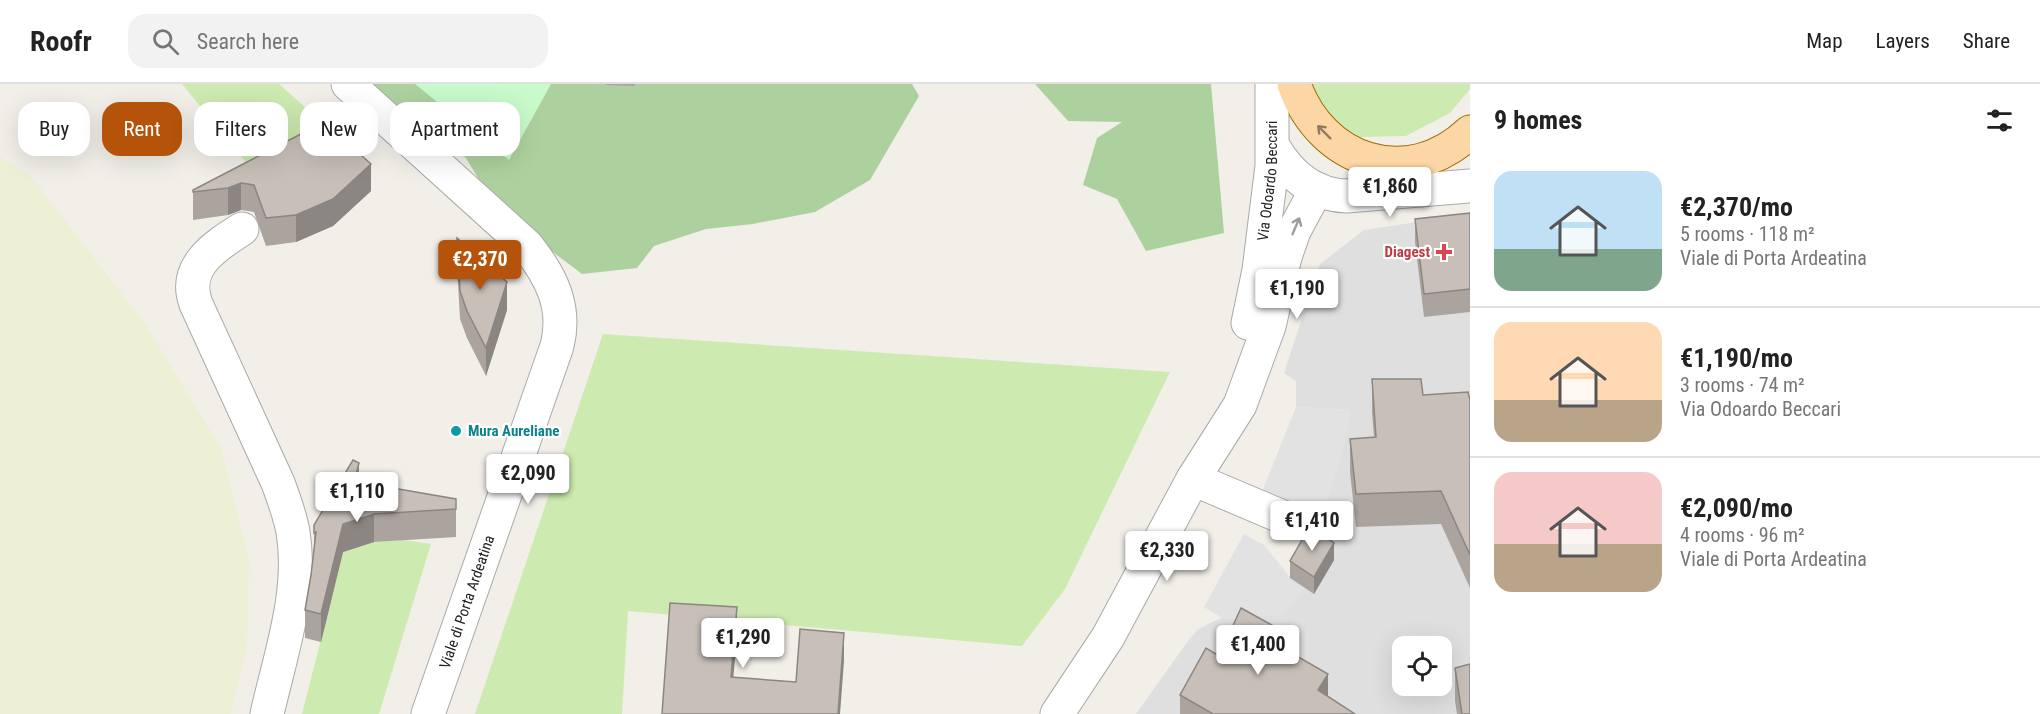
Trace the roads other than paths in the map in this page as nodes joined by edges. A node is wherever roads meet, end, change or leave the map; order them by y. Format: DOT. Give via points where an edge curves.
graph roads {
  1 [pos="348,84"];
  2 [pos="1272,84"];
  3 [pos="1294,84"];
  4 [pos="1470,132"];
  5 [pos="1274,148"];
  6 [pos="1470,186"];
  7 [pos="1316,190"];
  8 [pos="242,229"];
  9 [pos="1230,419"];
  10 [pos="1193,479"];
  11 [pos="1285,518"];
  12 [pos="267,714"];
  13 [pos="428,714"];
  14 [pos="1057,714"];
  1 -- 13 [label="street, Viale di Porta Ardeatina" via="527,246 551,281 561,313 557,346"];
  2 -- 5 [label="street, Via Odoardo Beccari"];
  4 -- 3 [label="main road, one-way" via="1458,144 1414,162 1366,160 1340,146 1321,129 1305,109"];
  5 -- 7 [label="street" via="1292,172"];
  5 -- 9 [label="street, Via Odoardo Beccari" via="1259,270 1235,375"];
  6 -- 7 [label="street" via="1346,196"];
  9 -- 7 [label="street, Via Odoardo Beccari, one-way" via="1245,395 1269,326 1294,231"];
  8 -- 12 [label="street" via="201,263 192,294 278,483 293,533 292,597"];
  9 -- 10 [label="street, Via Odoardo Beccari"];
  10 -- 11 [label="street"];
  10 -- 14 [label="street, Via Odoardo Beccari" via="1108,637"];
}
